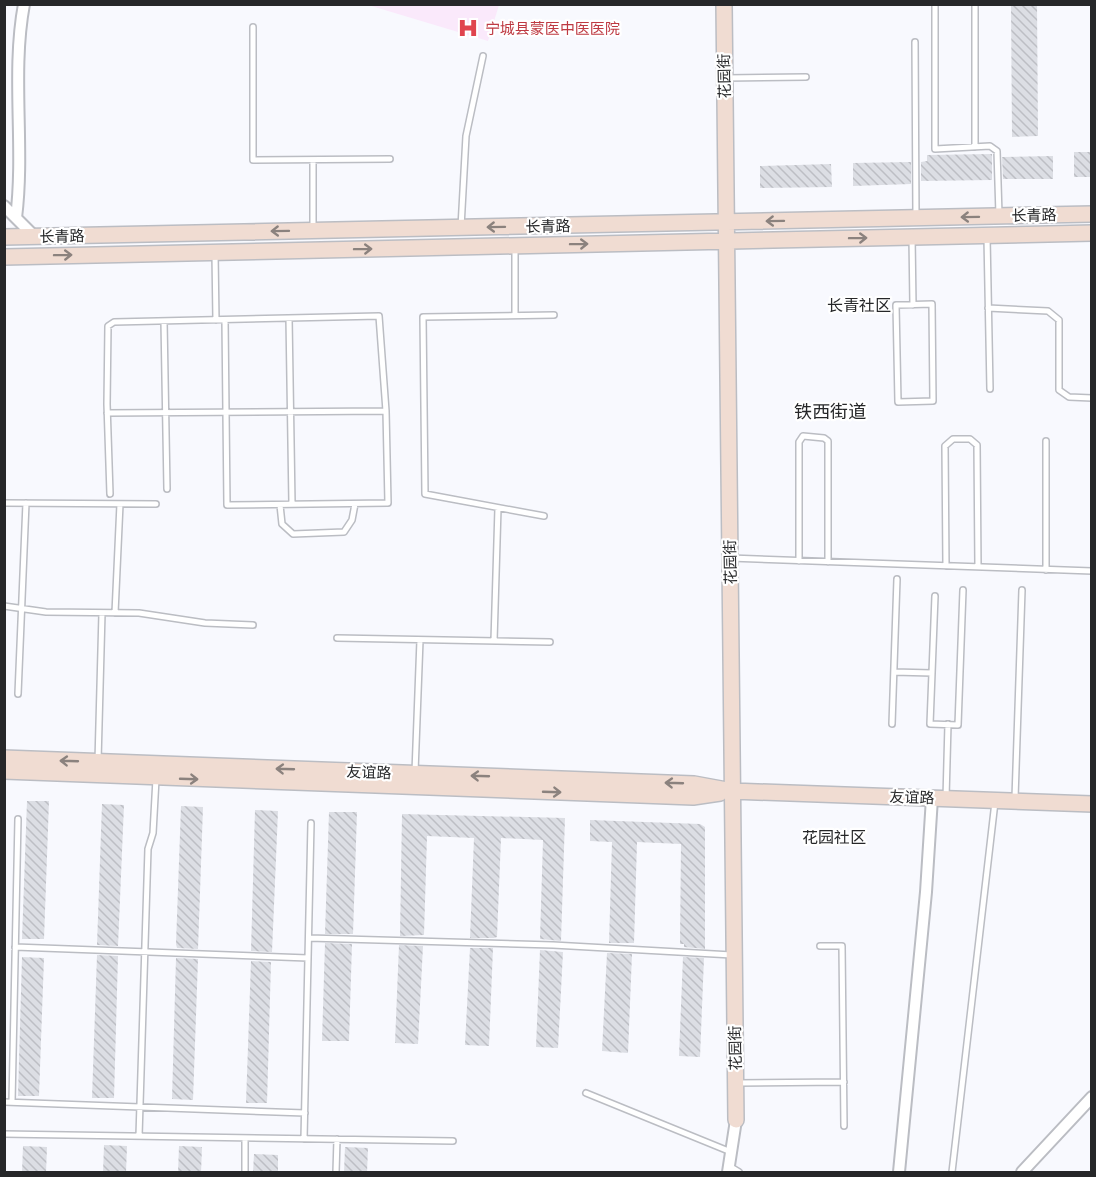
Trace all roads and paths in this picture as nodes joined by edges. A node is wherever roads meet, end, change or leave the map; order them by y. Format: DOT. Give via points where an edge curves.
graph roads {
  1 [pos="24,4"];
  2 [pos="724,4"];
  3 [pos="935,4"];
  4 [pos="975,4"];
  5 [pos="253,27"];
  6 [pos="915,42"];
  7 [pos="483,56"];
  8 [pos="806,77"];
  9 [pos="724,78"];
  10 [pos="975,147"];
  11 [pos="390,159"];
  12 [pos="313,160"];
  13 [pos="4,206"];
  14 [pos="1092,214"];
  15 [pos="999,216"];
  16 [pos="16,218"];
  17 [pos="916,218"];
  18 [pos="726,222"];
  19 [pos="461,227"];
  20 [pos="313,231"];
  21 [pos="1092,234"];
  22 [pos="987,236"];
  23 [pos="4,237"];
  24 [pos="35,237"];
  25 [pos="912,237"];
  26 [pos="726,241"];
  27 [pos="515,246"];
  28 [pos="215,252"];
  29 [pos="4,256"];
  30 [pos="913,305"];
  31 [pos="988,308"];
  32 [pos="514,315"];
  33 [pos="554,315"];
  34 [pos="289,318"];
  35 [pos="216,320"];
  36 [pos="225,320"];
  37 [pos="164,321"];
  38 [pos="990,389"];
  39 [pos="1092,398"];
  40 [pos="386,411"];
  41 [pos="165,412"];
  42 [pos="226,412"];
  43 [pos="290,412"];
  44 [pos="107,413"];
  45 [pos="1046,441"];
  46 [pos="167,489"];
  47 [pos="110,494"];
  48 [pos="4,503"];
  49 [pos="26,503"];
  50 [pos="120,504"];
  51 [pos="156,504"];
  52 [pos="280,504"];
  53 [pos="292,504"];
  54 [pos="355,504"];
  55 [pos="498,508"];
  56 [pos="544,516"];
  57 [pos="730,558"];
  58 [pos="799,561"];
  59 [pos="828,562"];
  60 [pos="946,566"];
  61 [pos="978,567"];
  62 [pos="1046,570"];
  63 [pos="1092,571"];
  64 [pos="897,579"];
  65 [pos="963,590"];
  66 [pos="1022,590"];
  67 [pos="935,596"];
  68 [pos="4,606"];
  69 [pos="22,609"];
  70 [pos="102,613"];
  71 [pos="115,613"];
  72 [pos="252,625"];
  73 [pos="336,638"];
  74 [pos="420,640"];
  75 [pos="494,641"];
  76 [pos="550,642"];
  77 [pos="894,672"];
  78 [pos="932,673"];
  79 [pos="18,694"];
  80 [pos="892,724"];
  81 [pos="948,724"];
  82 [pos="4,758"];
  83 [pos="98,762"];
  84 [pos="4,771"];
  85 [pos="415,774"];
  86 [pos="156,777"];
  87 [pos="732,791"];
  88 [pos="939,798"];
  89 [pos="995,800"];
  90 [pos="1015,801"];
  91 [pos="1092,804"];
  92 [pos="18,819"];
  93 [pos="311,823"];
  94 [pos="309,938"];
  95 [pos="15,946"];
  96 [pos="820,946"];
  97 [pos="145,952"];
  98 [pos="734,955"];
  99 [pos="308,958"];
  100 [pos="843,1082"];
  101 [pos="735,1083"];
  102 [pos="586,1093"];
  103 [pos="1092,1097"];
  104 [pos="4,1102"];
  105 [pos="12,1102"];
  106 [pos="140,1107"];
  107 [pos="305,1113"];
  108 [pos="736,1120"];
  109 [pos="844,1126"];
  110 [pos="4,1134"];
  111 [pos="139,1136"];
  112 [pos="245,1138"];
  113 [pos="304,1138"];
  114 [pos="337,1139"];
  115 [pos="453,1140"];
  116 [pos="731,1152"];
  117 [pos="728,1169"];
  118 [pos="245,1173"];
  119 [pos="336,1173"];
  120 [pos="739,1173"];
  121 [pos="899,1173"];
  122 [pos="952,1173"];
  123 [pos="1022,1173"];
  1 -- 16 [label="street" via="19,30 21,178"];
  2 -- 9 [label="street, 花园街"];
  3 -- 10 [label="lane" via="935,149"];
  4 -- 10 [label="lane"];
  5 -- 12 [label="lane" via="253,160"];
  6 -- 17 [label="lane"];
  7 -- 19 [label="lane" via="466,136"];
  8 -- 9 [label="lane"];
  9 -- 18 [label="street, 花园街"];
  10 -- 15 [label="lane" via="990,146 997,151"];
  11 -- 12 [label="lane"];
  12 -- 20 [label="lane"];
  13 -- 16 [label="street"];
  14 -- 15 [label="street, 长青路"];
  15 -- 17 [label="street, 长青路, one-way"];
  16 -- 24 [label="street"];
  17 -- 18 [label="street, 长青路, one-way"];
  18 -- 19 [label="street, 长青路, one-way"];
  18 -- 26 [label="street, 花园街"];
  19 -- 20 [label="street, 长青路"];
  20 -- 24 [label="street, 长青路, one-way"];
  21 -- 22 [label="street, 长青路"];
  22 -- 25 [label="street, 长青路"];
  22 -- 31 [label="lane"];
  23 -- 24 [label="street, 长青路"];
  26 -- 25 [label="street, 长青路, one-way"];
  25 -- 30 [label="lane"];
  27 -- 26 [label="street, 长青路, one-way"];
  26 -- 57 [label="street, 花园街"];
  28 -- 27 [label="street, 长青路, one-way"];
  27 -- 32 [label="lane"];
  29 -- 28 [label="street, 长青路, one-way"];
  28 -- 35 [label="lane"];
  30 -- 30 [label="lane" via="896,305 898,402 933,402 932,304"];
  31 -- 38 [label="lane"];
  31 -- 39 [label="lane" via="1048,311 1056,315 1059,390 1069,397"];
  32 -- 33 [label="lane"];
  32 -- 55 [label="lane" via="423,317 425,494"];
  34 -- 36 [label="lane"];
  34 -- 40 [label="lane" via="379,316"];
  34 -- 43 [label="lane"];
  35 -- 36 [label="lane"];
  35 -- 37 [label="lane"];
  36 -- 42 [label="lane"];
  37 -- 41 [label="lane"];
  37 -- 44 [label="lane" via="114,322 108,326"];
  40 -- 43 [label="lane"];
  40 -- 54 [label="lane" via="388,503"];
  41 -- 42 [label="lane"];
  41 -- 44 [label="lane"];
  41 -- 46 [label="lane"];
  42 -- 43 [label="lane"];
  42 -- 52 [label="lane" via="227,505"];
  43 -- 53 [label="lane"];
  44 -- 47 [label="lane"];
  45 -- 62 [label="lane"];
  48 -- 49 [label="lane"];
  49 -- 50 [label="lane"];
  49 -- 69 [label="lane"];
  50 -- 51 [label="lane"];
  50 -- 71 [label="lane"];
  52 -- 53 [label="lane"];
  52 -- 54 [label="lane" via="282,524 293,534 344,532 352,520"];
  53 -- 54 [label="lane"];
  55 -- 56 [label="lane"];
  55 -- 75 [label="lane"];
  57 -- 58 [label="lane"];
  57 -- 87 [label="street, 花园街"];
  58 -- 59 [label="lane"];
  58 -- 59 [label="lane" via="799,442 803,436 828,441"];
  59 -- 60 [label="lane"];
  60 -- 61 [label="lane"];
  60 -- 61 [label="lane" via="945,446 952,439 970,439 977,445"];
  61 -- 62 [label="lane"];
  62 -- 63 [label="lane"];
  64 -- 77 [label="lane"];
  65 -- 81 [label="lane" via="958,725"];
  66 -- 90 [label="lane"];
  67 -- 78 [label="lane"];
  68 -- 69 [label="lane"];
  69 -- 70 [label="lane"];
  69 -- 79 [label="lane"];
  70 -- 71 [label="lane"];
  70 -- 83 [label="lane"];
  71 -- 72 [label="lane"];
  73 -- 74 [label="lane"];
  74 -- 75 [label="lane"];
  74 -- 85 [label="lane"];
  75 -- 76 [label="lane"];
  77 -- 78 [label="lane"];
  77 -- 80 [label="lane"];
  78 -- 81 [label="lane" via="930,724"];
  81 -- 88 [label="lane"];
  83 -- 82 [label="street, 友谊路, one-way"];
  85 -- 83 [label="street, 友谊路, one-way"];
  84 -- 86 [label="street, 友谊路"];
  87 -- 85 [label="street, 友谊路, one-way" via="693,784"];
  86 -- 87 [label="street, 友谊路, one-way" via="693,797"];
  86 -- 97 [label="lane" via="153,833 148,849"];
  87 -- 88 [label="street, 友谊路"];
  87 -- 98 [label="street, 花园街"];
  88 -- 89 [label="street, 友谊路"];
  88 -- 121 [label="street" via="926,891"];
  89 -- 90 [label="street, 友谊路"];
  89 -- 122 [label="lane"];
  90 -- 91 [label="street, 友谊路"];
  92 -- 95 [label="lane"];
  93 -- 94 [label="lane"];
  94 -- 98 [label="lane"];
  94 -- 99 [label="lane"];
  95 -- 97 [label="lane"];
  95 -- 105 [label="lane"];
  96 -- 100 [label="lane" via="842,946"];
  97 -- 99 [label="lane"];
  97 -- 106 [label="lane"];
  98 -- 101 [label="street, 花园街"];
  99 -- 107 [label="lane"];
  100 -- 101 [label="lane"];
  100 -- 109 [label="lane"];
  101 -- 108 [label="street, 花园街"];
  102 -- 116 [label="lane"];
  103 -- 123 [label="street"];
  104 -- 105 [label="lane"];
  105 -- 106 [label="lane"];
  106 -- 107 [label="lane"];
  106 -- 111 [label="lane"];
  107 -- 113 [label="lane"];
  108 -- 116 [label="street"];
  110 -- 111 [label="lane"];
  111 -- 112 [label="lane"];
  112 -- 113 [label="lane"];
  112 -- 118 [label="lane"];
  113 -- 114 [label="lane"];
  114 -- 115 [label="lane"];
  114 -- 119 [label="lane"];
  116 -- 117 [label="street"];
  117 -- 120 [label="lane"];
}
